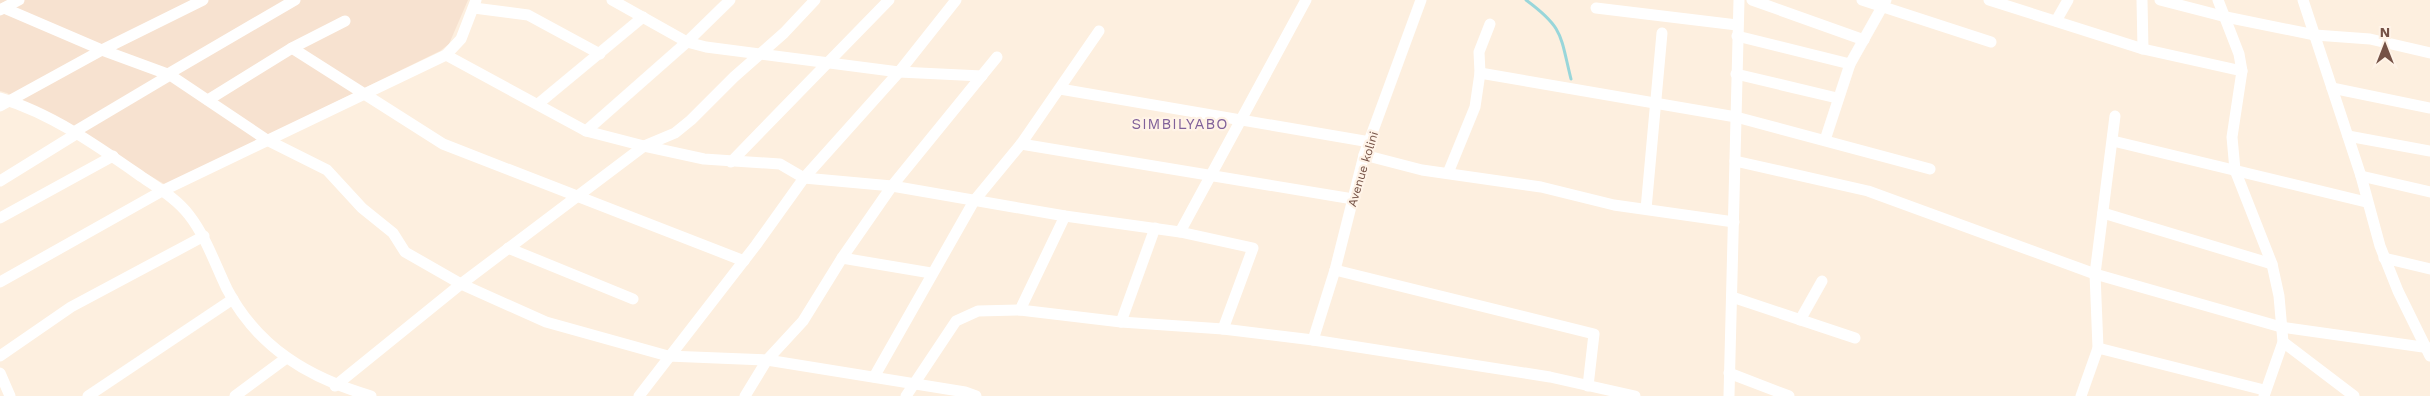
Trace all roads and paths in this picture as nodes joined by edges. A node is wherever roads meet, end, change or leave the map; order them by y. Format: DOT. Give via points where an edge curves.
graph roads {
  1 [pos="19,0"];
  2 [pos="295,0"];
  3 [pos="614,0"];
  4 [pos="815,0"];
  5 [pos="889,0"];
  6 [pos="956,0"];
  7 [pos="1306,0"];
  8 [pos="1421,0"];
  9 [pos="1739,0"];
  10 [pos="1752,0"];
  11 [pos="1862,0"];
  12 [pos="1989,0"];
  13 [pos="2068,0"];
  14 [pos="2142,0"];
  15 [pos="2160,0"];
  16 [pos="2218,0"];
  17 [pos="2303,0"];
  18 [pos="197,1"];
  19 [pos="725,1"];
  20 [pos="1884,3"];
  21 [pos="475,4"];
  22 [pos="1596,8"];
  23 [pos="2,9"];
  24 [pos="643,17"];
  25 [pos="2226,17"];
  26 [pos="345,21"];
  27 [pos="2056,21"];
  28 [pos="1490,24"];
  29 [pos="1737,30"];
  30 [pos="1099,31"];
  31 [pos="1662,33"];
  32 [pos="2314,35"];
  33 [pos="1864,40"];
  34 [pos="687,42"];
  35 [pos="1991,42"];
  36 [pos="292,48"];
  37 [pos="2143,49"];
  38 [pos="102,50"];
  39 [pos="2430,53"];
  40 [pos="446,54"];
  41 [pos="600,54"];
  42 [pos="761,54"];
  43 [pos="997,57"];
  44 [pos="829,62"];
  45 [pos="1850,64"];
  46 [pos="2242,71"];
  47 [pos="899,72"];
  48 [pos="169,74"];
  49 [pos="1480,74"];
  50 [pos="1736,74"];
  51 [pos="982,76"];
  52 [pos="2332,88"];
  53 [pos="1060,89"];
  54 [pos="362,94"];
  55 [pos="1837,98"];
  56 [pos="208,100"];
  57 [pos="3,102"];
  58 [pos="1654,103"];
  59 [pos="538,104"];
  60 [pos="2430,108"];
  61 [pos="2115,116"];
  62 [pos="1736,117"];
  63 [pos="1242,118"];
  64 [pos="586,132"];
  65 [pos="75,133"];
  66 [pos="2348,136"];
  67 [pos="267,140"];
  68 [pos="1826,140"];
  69 [pos="2113,141"];
  70 [pos="1370,142"];
  71 [pos="1021,144"];
  72 [pos="644,146"];
  73 [pos="2430,151"];
  74 [pos="1364,155"];
  75 [pos="113,156"];
  76 [pos="1735,161"];
  77 [pos="731,162"];
  78 [pos="1930,169"];
  79 [pos="2234,170"];
  80 [pos="1448,174"];
  81 [pos="1209,175"];
  82 [pos="2361,176"];
  83 [pos="804,178"];
  84 [pos="0,180"];
  85 [pos="892,186"];
  86 [pos="162,191"];
  87 [pos="2430,192"];
  88 [pos="578,197"];
  89 [pos="1353,199"];
  90 [pos="974,201"];
  91 [pos="2366,202"];
  92 [pos="1646,209"];
  93 [pos="2103,213"];
  94 [pos="1065,216"];
  95 [pos="0,218"];
  96 [pos="1734,222"];
  97 [pos="1155,228"];
  98 [pos="1180,232"];
  99 [pos="204,236"];
  100 [pos="508,248"];
  101 [pos="842,258"];
  102 [pos="2384,258"];
  103 [pos="744,261"];
  104 [pos="2272,264"];
  105 [pos="1335,270"];
  106 [pos="2430,270"];
  107 [pos="931,273"];
  108 [pos="2095,274"];
  109 [pos="1822,281"];
  110 [pos="0,282"];
  111 [pos="461,284"];
  112 [pos="1732,297"];
  113 [pos="233,299"];
  114 [pos="633,299"];
  115 [pos="1020,310"];
  116 [pos="1800,320"];
  117 [pos="1121,322"];
  118 [pos="2281,327"];
  119 [pos="1223,330"];
  120 [pos="1855,338"];
  121 [pos="1313,340"];
  122 [pos="2283,342"];
  123 [pos="2098,348"];
  124 [pos="2428,350"];
  125 [pos="0,356"];
  126 [pos="668,356"];
  127 [pos="285,359"];
  128 [pos="767,360"];
  129 [pos="0,373"];
  130 [pos="1730,373"];
  131 [pos="874,377"];
  132 [pos="914,384"];
  133 [pos="1588,386"];
  134 [pos="335,390"];
  135 [pos="2264,393"];
  136 [pos="10,396"];
  137 [pos="88,396"];
  138 [pos="235,396"];
  139 [pos="371,396"];
  140 [pos="639,396"];
  141 [pos="745,396"];
  142 [pos="906,396"];
  143 [pos="976,396"];
  144 [pos="1634,396"];
  145 [pos="1729,396"];
  146 [pos="1789,396"];
  147 [pos="2081,396"];
  148 [pos="2354,396"];
  1 -- 23 [label="street"];
  2 -- 48 [label="street"];
  3 -- 24 [label="street"];
  4 -- 42 [label="street"];
  5 -- 44 [label="street"];
  6 -- 47 [label="street"];
  7 -- 63 [label="street"];
  8 -- 70 [label="street, Avenue kolini"];
  9 -- 29 [label="street"];
  10 -- 33 [label="street"];
  11 -- 20 [label="street"];
  12 -- 27 [label="street"];
  13 -- 27 [label="street"];
  14 -- 37 [label="street"];
  15 -- 25 [label="street"];
  16 -- 25 [label="street"];
  17 -- 32 [label="street"];
  18 -- 38 [label="street"];
  19 -- 34 [label="street"];
  20 -- 33 [label="street"];
  20 -- 35 [label="street"];
  21 -- 40 [label="street" via="461,39"];
  21 -- 41 [label="street" via="528,16"];
  22 -- 29 [label="street"];
  23 -- 38 [label="street"];
  24 -- 34 [label="street"];
  24 -- 41 [label="street"];
  25 -- 32 [label="street"];
  25 -- 46 [label="street"];
  26 -- 36 [label="street"];
  27 -- 37 [label="street"];
  28 -- 49 [label="street" via="1479,52"];
  29 -- 45 [label="street"];
  29 -- 50 [label="street"];
  30 -- 53 [label="street"];
  31 -- 58 [label="street"];
  32 -- 39 [label="street" via="2370,39"];
  32 -- 52 [label="street"];
  33 -- 45 [label="street"];
  34 -- 42 [label="street"];
  34 -- 64 [label="street"];
  36 -- 54 [label="street"];
  36 -- 56 [label="street"];
  37 -- 46 [label="street"];
  38 -- 48 [label="street"];
  38 -- 57 [label="street"];
  40 -- 54 [label="street"];
  40 -- 59 [label="street"];
  41 -- 59 [label="street"];
  42 -- 44 [label="street"];
  42 -- 72 [label="street" via="675,133"];
  43 -- 51 [label="street"];
  44 -- 47 [label="street"];
  44 -- 77 [label="street"];
  45 -- 55 [label="street"];
  46 -- 79 [label="street" via="2232,137"];
  47 -- 51 [label="street"];
  47 -- 83 [label="street"];
  48 -- 56 [label="street"];
  48 -- 65 [label="street"];
  49 -- 58 [label="street"];
  49 -- 80 [label="street" via="1475,107"];
  50 -- 55 [label="street"];
  50 -- 62 [label="street"];
  51 -- 85 [label="street"];
  52 -- 60 [label="street"];
  52 -- 66 [label="street"];
  53 -- 63 [label="street"];
  53 -- 71 [label="street"];
  54 -- 67 [label="street"];
  54 -- 88 [label="street" via="443,144"];
  55 -- 68 [label="street"];
  56 -- 67 [label="street"];
  57 -- 65 [label="street"];
  58 -- 62 [label="street"];
  58 -- 92 [label="street"];
  59 -- 64 [label="street"];
  61 -- 69 [label="street"];
  62 -- 68 [label="street"];
  62 -- 76 [label="street"];
  63 -- 70 [label="street"];
  63 -- 81 [label="street"];
  64 -- 72 [label="street"];
  65 -- 75 [label="street"];
  65 -- 84 [label="street"];
  66 -- 73 [label="street"];
  66 -- 82 [label="street"];
  67 -- 86 [label="street"];
  67 -- 111 [label="street" via="327,170 362,208 393,233 405,252"];
  68 -- 78 [label="street"];
  69 -- 79 [label="street"];
  69 -- 93 [label="street"];
  70 -- 74 [label="street, Avenue kolini"];
  71 -- 81 [label="street"];
  71 -- 90 [label="street"];
  72 -- 77 [label="street"];
  72 -- 88 [label="street"];
  74 -- 80 [label="street"];
  74 -- 89 [label="street, Avenue kolini"];
  75 -- 86 [label="street"];
  75 -- 95 [label="street"];
  76 -- 96 [label="street"];
  76 -- 108 [label="street" via="1868,192"];
  77 -- 83 [label="street" via="780,164"];
  79 -- 91 [label="street"];
  79 -- 104 [label="street"];
  80 -- 92 [label="street"];
  81 -- 89 [label="street"];
  81 -- 98 [label="street"];
  82 -- 87 [label="street"];
  82 -- 91 [label="street"];
  83 -- 85 [label="street"];
  83 -- 103 [label="street"];
  85 -- 90 [label="street"];
  85 -- 101 [label="street"];
  86 -- 99 [label="street" via="188,213"];
  86 -- 110 [label="street"];
  88 -- 100 [label="street"];
  88 -- 103 [label="street"];
  89 -- 105 [label="street, Avenue kolini"];
  90 -- 94 [label="street"];
  90 -- 107 [label="street"];
  91 -- 102 [label="street"];
  92 -- 96 [label="street"];
  93 -- 104 [label="street"];
  93 -- 108 [label="street"];
  94 -- 97 [label="street"];
  94 -- 115 [label="street"];
  96 -- 112 [label="street"];
  97 -- 98 [label="street"];
  97 -- 117 [label="street"];
  98 -- 119 [label="street" via="1253,248"];
  99 -- 113 [label="street"];
  99 -- 125 [label="street" via="71,308"];
  100 -- 111 [label="street"];
  100 -- 114 [label="street"];
  101 -- 107 [label="street"];
  101 -- 128 [label="street" via="803,321"];
  102 -- 106 [label="street"];
  102 -- 124 [label="street"];
  103 -- 126 [label="street"];
  104 -- 118 [label="street"];
  105 -- 121 [label="street, Avenue kolini"];
  105 -- 133 [label="street" via="1594,334"];
  107 -- 131 [label="street"];
  108 -- 118 [label="street"];
  108 -- 123 [label="street"];
  109 -- 116 [label="street"];
  111 -- 126 [label="street" via="546,322"];
  111 -- 134 [label="street"];
  112 -- 116 [label="street"];
  112 -- 130 [label="street"];
  113 -- 127 [label="street" via="253,330"];
  113 -- 137 [label="street"];
  115 -- 117 [label="street"];
  115 -- 132 [label="street" via="978,312 956,321"];
  116 -- 120 [label="street"];
  117 -- 119 [label="street"];
  118 -- 122 [label="street"];
  118 -- 124 [label="street"];
  119 -- 121 [label="street"];
  121 -- 133 [label="street"];
  122 -- 135 [label="street"];
  122 -- 148 [label="street"];
  123 -- 135 [label="street"];
  123 -- 147 [label="street"];
  126 -- 128 [label="street"];
  126 -- 140 [label="street"];
  127 -- 134 [label="street"];
  127 -- 138 [label="street"];
  128 -- 131 [label="street"];
  128 -- 141 [label="street"];
  129 -- 136 [label="street"];
  130 -- 145 [label="street"];
  130 -- 146 [label="street"];
  131 -- 132 [label="street"];
  132 -- 142 [label="street"];
  132 -- 143 [label="street"];
  133 -- 144 [label="street"];
  134 -- 139 [label="street"];
}
